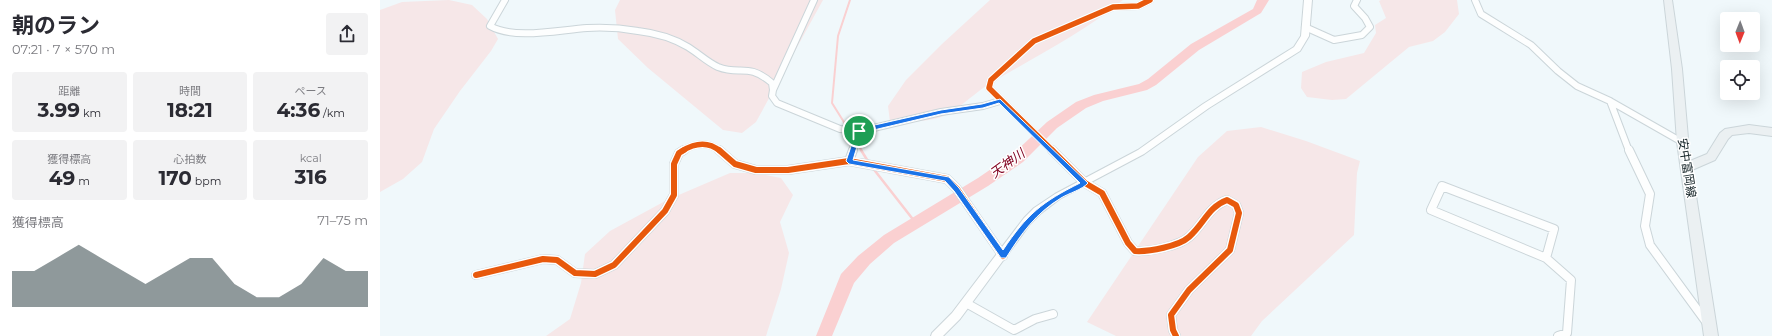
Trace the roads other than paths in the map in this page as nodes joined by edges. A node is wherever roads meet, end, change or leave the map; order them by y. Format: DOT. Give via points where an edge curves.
graph roads {
  1 [pos="505,0"];
  2 [pos="814,0"];
  3 [pos="1150,0"];
  4 [pos="1308,0"];
  5 [pos="1357,0"];
  6 [pos="1476,0"];
  7 [pos="1668,0"];
  8 [pos="1305,27"];
  9 [pos="773,90"];
  10 [pos="1000,101"];
  11 [pos="1610,102"];
  12 [pos="859,131"];
  13 [pos="1772,132"];
  14 [pos="1682,142"];
  15 [pos="849,161"];
  16 [pos="1687,167"];
  17 [pos="1085,183"];
  18 [pos="1003,256"];
  19 [pos="1546,258"];
  20 [pos="476,276"];
  21 [pos="966,303"];
  22 [pos="1053,314"];
  23 [pos="1711,332"];
  24 [pos="936,336"];
  25 [pos="1176,336"];
  26 [pos="1558,336"];
  1 -- 9 [label="street" via="490,26 493,29 531,32 623,28 657,34 686,46 702,58 725,69 751,69 772,83"];
  2 -- 9 [label="street"];
  3 -- 10 [label="street" via="1138,6 1113,7 1034,41 991,80 989,88"];
  4 -- 8 [label="street"];
  5 -- 8 [label="street" via="1354,6 1370,27 1362,35 1334,40"];
  6 -- 11 [label="street" via="1481,14 1531,45 1577,86"];
  7 -- 14 [label="main road, 安中富岡線" via="1677,69"];
  8 -- 17 [label="street" via="1302,43 1287,56 1206,106 1140,152"];
  9 -- 12 [label="street" via="772,96 777,103 840,129"];
  10 -- 12 [label="street"];
  10 -- 17 [label="street"];
  11 -- 14 [label="street"];
  11 -- 23 [label="street" via="1650,194 1644,226 1650,245"];
  12 -- 15 [label="street"];
  13 -- 16 [label="main road" via="1741,129 1729,132 1710,157"];
  14 -- 16 [label="main road, 安中富岡線"];
  15 -- 18 [label="street" via="946,179 957,189"];
  15 -- 20 [label="street" via="788,170 756,170 735,164 713,145 693,144 679,153 674,164 674,195 666,211 614,266 596,274 575,273 557,260 543,259"];
  16 -- 23 [label="main road, 安中富岡線"];
  17 -- 18 [label="street" via="1058,196 1037,211"];
  17 -- 25 [label="street" via="1102,193 1128,243 1135,251 1148,251 1186,239 1220,202 1226,200 1236,205 1239,213 1230,250 1189,290 1171,315"];
  18 -- 21 [label="street"];
  19 -- 19 [label="street" via="1431,210 1442,186 1554,229"];
  19 -- 26 [label="street" via="1571,280 1567,333"];
  21 -- 22 [label="street" via="1014,330 1035,319"];
  21 -- 24 [label="street"];
}
